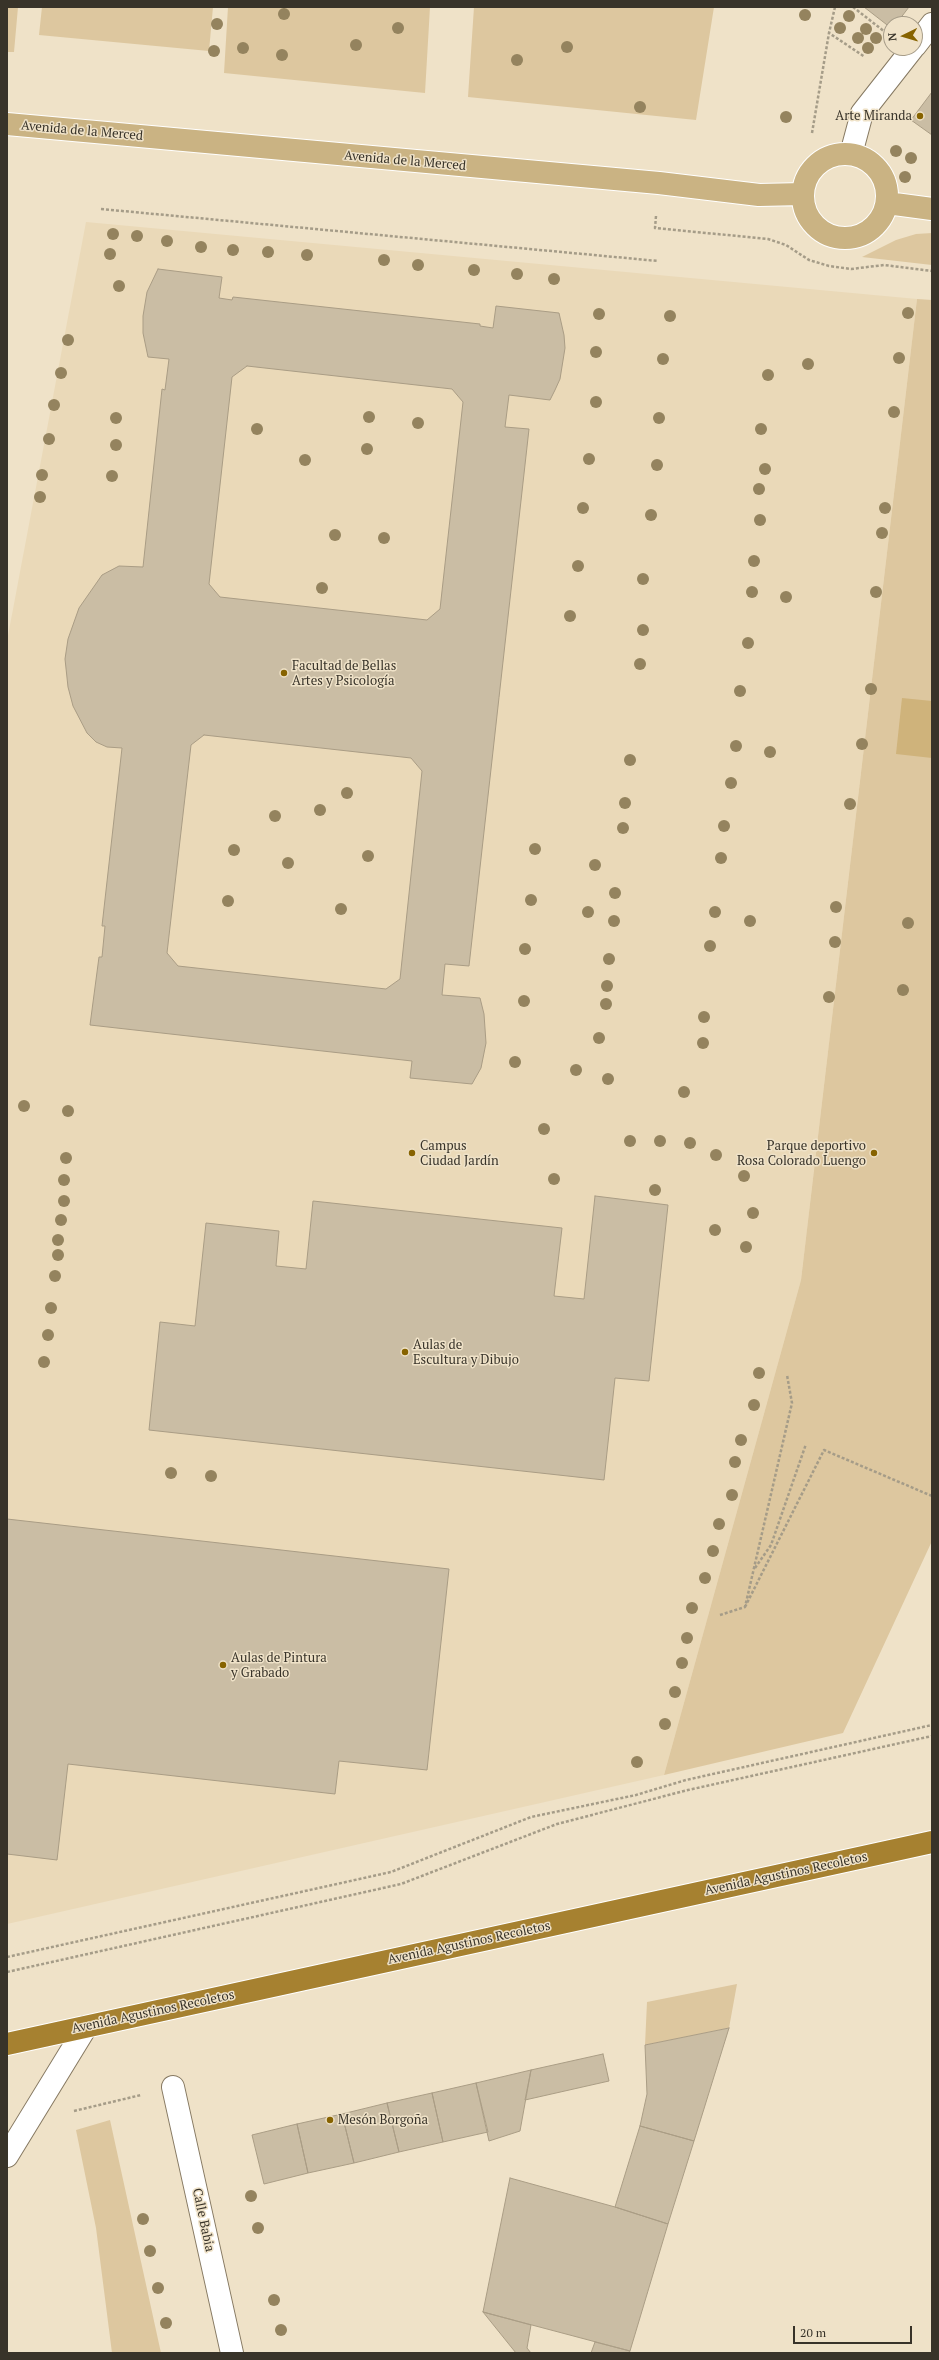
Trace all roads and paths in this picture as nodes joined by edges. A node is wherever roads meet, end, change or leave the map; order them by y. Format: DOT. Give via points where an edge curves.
graph roads {
  1 [pos="835,7"];
  2 [pos="853,7"];
  3 [pos="932,24"];
  4 [pos="883,29"];
  5 [pos="829,33"];
  6 [pos="923,36"];
  7 [pos="907,56"];
  8 [pos="871,61"];
  9 [pos="7,124"];
  10 [pos="812,133"];
  11 [pos="851,154"];
  12 [pos="803,194"];
  13 [pos="887,203"];
  14 [pos="101,209"];
  15 [pos="932,209"];
  16 [pos="661,229"];
  17 [pos="658,261"];
  18 [pos="932,271"];
  19 [pos="788,1375"];
  20 [pos="806,1444"];
  21 [pos="932,1496"];
  22 [pos="754,1570"];
  23 [pos="745,1607"];
  24 [pos="720,1614"];
  25 [pos="932,1725"];
  26 [pos="932,1736"];
  27 [pos="932,1842"];
  28 [pos="7,1957"];
  29 [pos="7,1972"];
  30 [pos="86,2027"];
  31 [pos="7,2044"];
  32 [pos="174,2087"];
  33 [pos="28,2121"];
  34 [pos="7,2156"];
  35 [pos="232,2353"];
  1 -- 5 [label="path"];
  2 -- 4 [label="path"];
  3 -- 6 [label="street"];
  5 -- 8 [label="path"];
  5 -- 10 [label="path"];
  7 -- 11 [label="street" via="862,113"];
  9 -- 12 [label="main road, Avenida de la Merced" via="648,182 759,195"];
  11 -- 12 [label="main road" via="837,154 824,159 813,168 806,180"];
  11 -- 13 [label="main road" via="864,158 874,165 887,189"];
  12 -- 13 [label="main road" via="805,208 811,220 821,231 834,237 862,235 882,216"];
  13 -- 15 [label="main road"];
  14 -- 17 [label="path"];
  16 -- 18 [label="path" via="768,239 786,245 809,260 829,266 851,269 884,265"];
  19 -- 22 [label="path" via="792,1403"];
  20 -- 22 [label="path" via="771,1545"];
  21 -- 23 [label="path" via="824,1450"];
  22 -- 23 [label="path"];
  23 -- 24 [label="path"];
  25 -- 28 [label="path" via="686,1780 636,1795 531,1817 391,1872"];
  26 -- 29 [label="path" via="688,1790 557,1824 401,1884"];
  27 -- 30 [label="highway, Avenida Agustinos Recoletos"];
  30 -- 31 [label="highway, Avenida Agustinos Recoletos"];
  30 -- 33 [label="street"];
  32 -- 33 [label="path"];
  32 -- 35 [label="street, Calle Babia"];
  33 -- 34 [label="street"];
}
